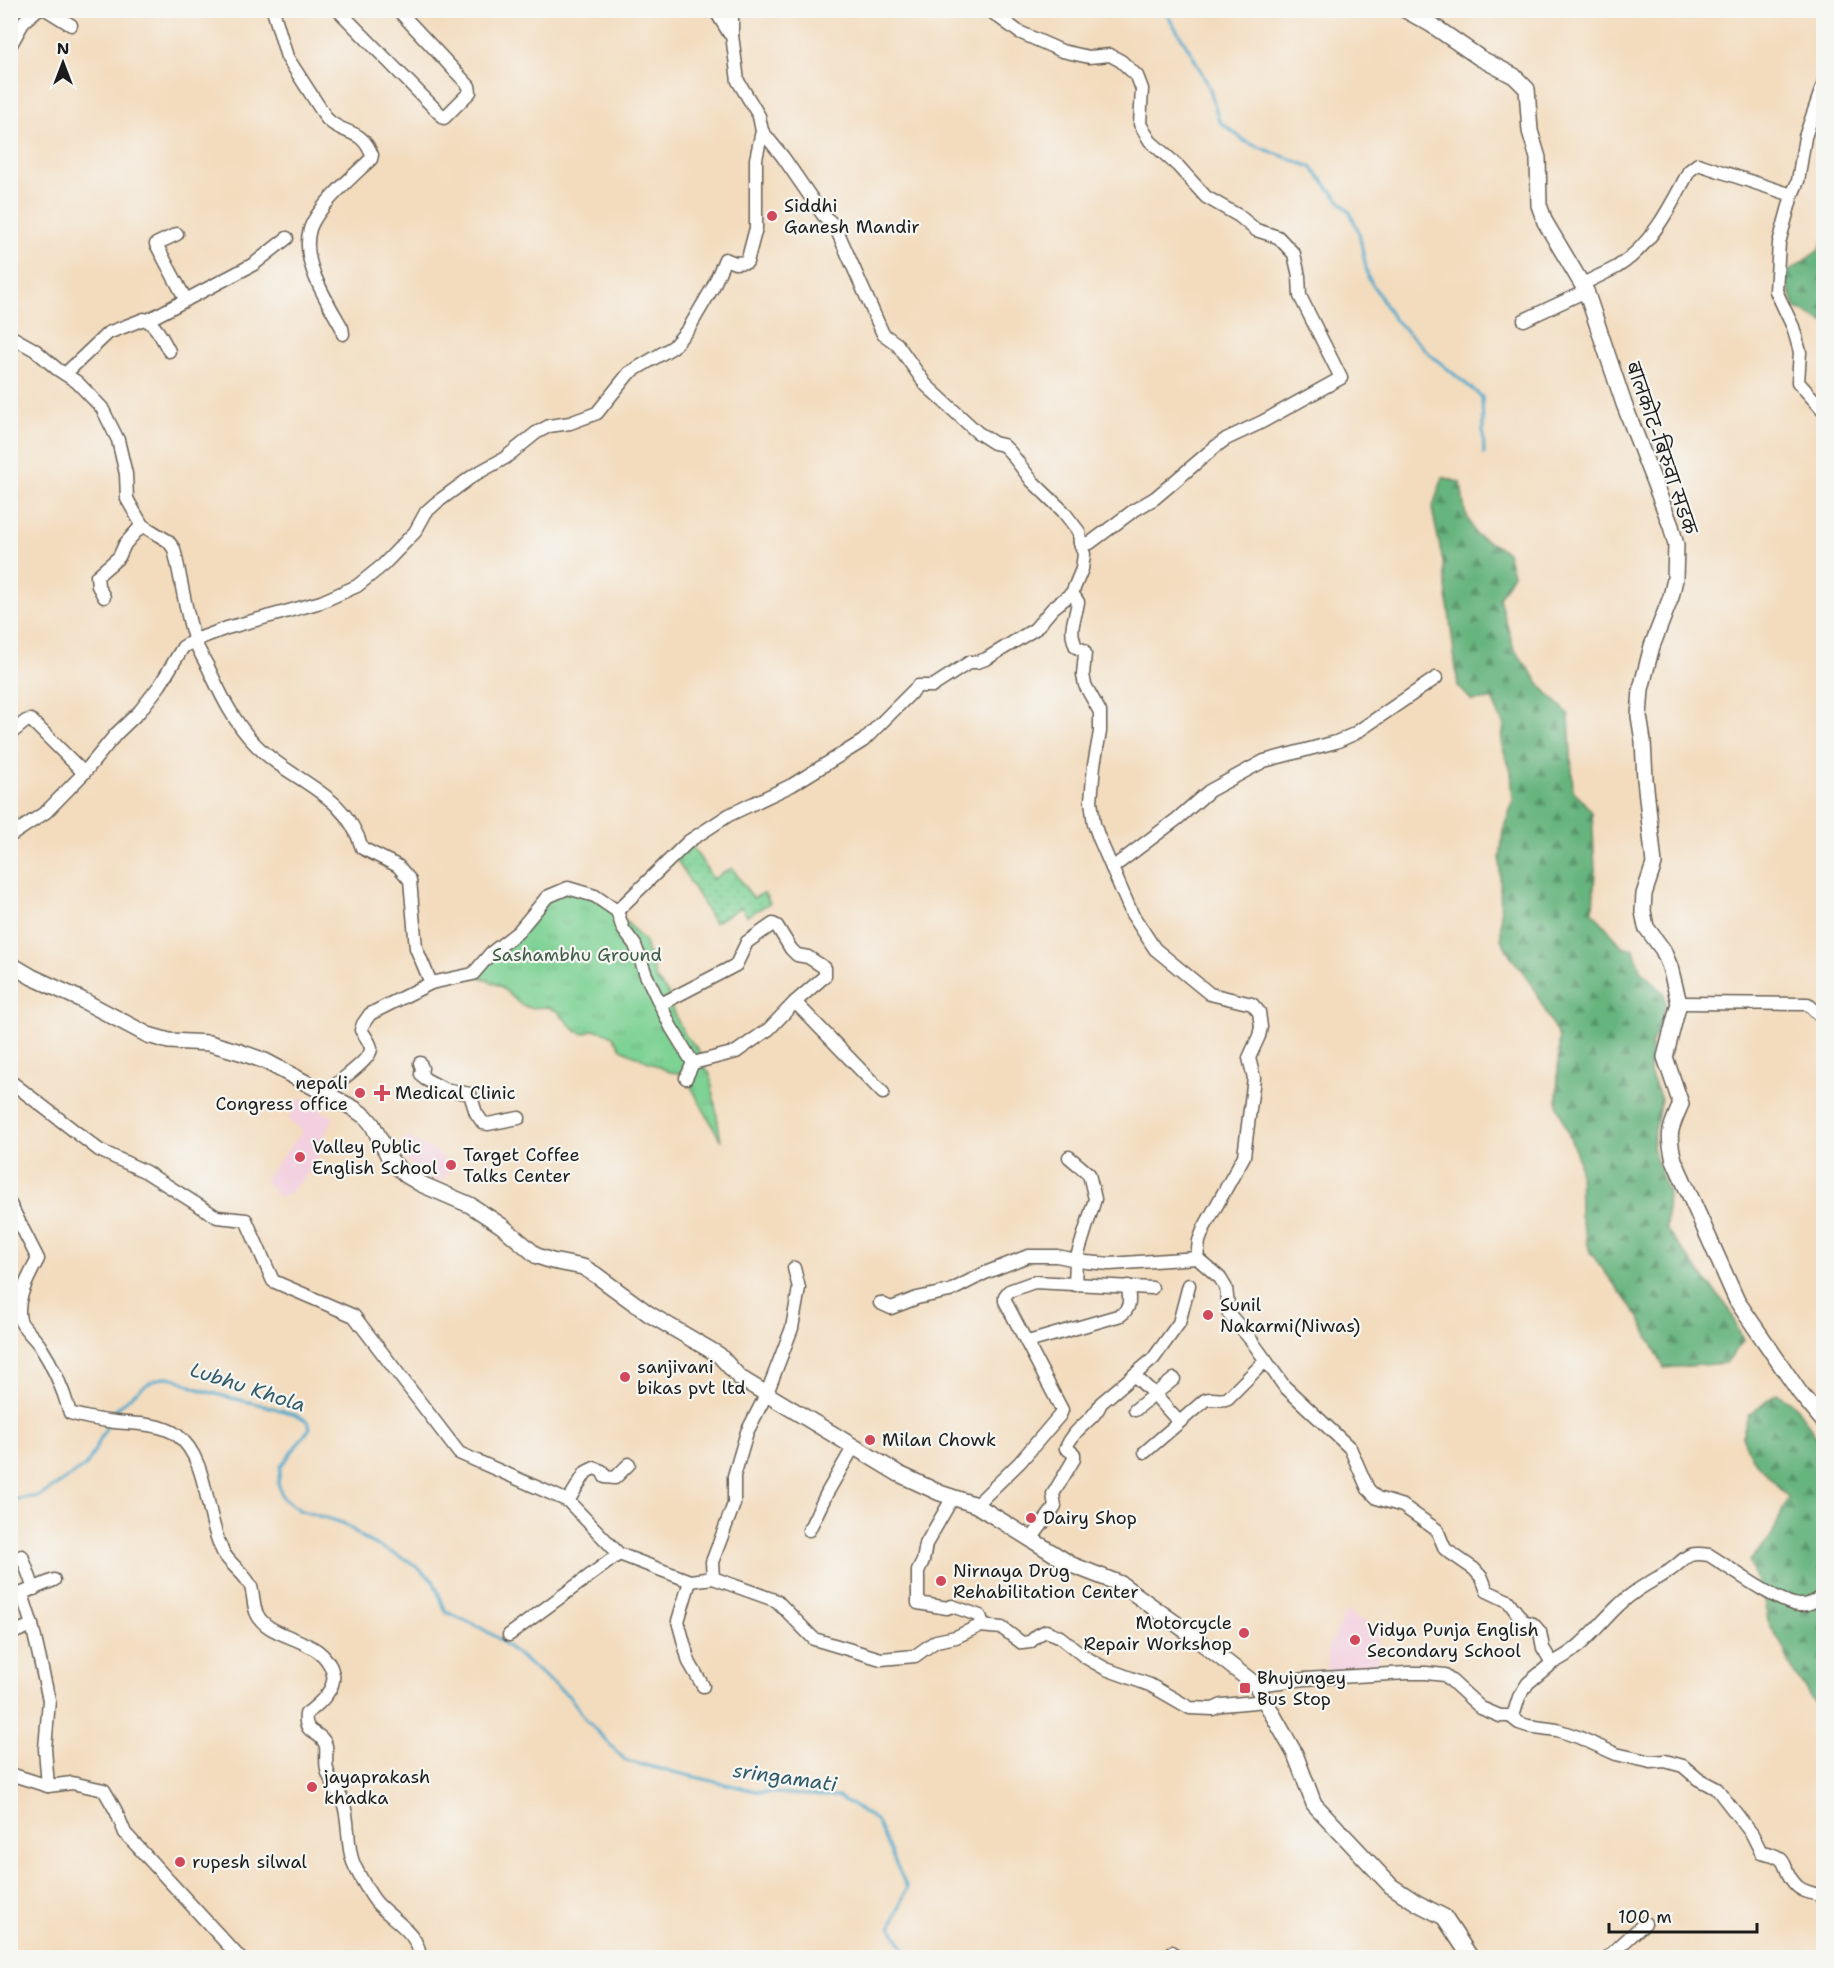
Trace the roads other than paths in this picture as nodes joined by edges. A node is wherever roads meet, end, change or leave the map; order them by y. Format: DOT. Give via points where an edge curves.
graph roads {
  1 [pos="37,10"];
  2 [pos="47,10"];
  3 [pos="273,10"];
  4 [pos="338,10"];
  5 [pos="398,10"];
  6 [pos="715,10"];
  7 [pos="732,10"];
  8 [pos="989,10"];
  9 [pos="1405,10"];
  10 [pos="71,25"];
  11 [pos="732,35"];
  12 [pos="10,46"];
  13 [pos="1824,81"];
  14 [pos="762,131"];
  15 [pos="1792,195"];
  16 [pos="177,234"];
  17 [pos="287,238"];
  18 [pos="1585,287"];
  19 [pos="186,300"];
  20 [pos="148,320"];
  21 [pos="1524,320"];
  22 [pos="343,334"];
  23 [pos="10,336"];
  24 [pos="170,351"];
  25 [pos="65,374"];
  26 [pos="1824,411"];
  27 [pos="142,525"];
  28 [pos="1080,543"];
  29 [pos="1072,593"];
  30 [pos="104,597"];
  31 [pos="195,640"];
  32 [pos="1436,678"];
  33 [pos="10,734"];
  34 [pos="84,773"];
  35 [pos="10,836"];
  36 [pos="1112,868"];
  37 [pos="617,911"];
  38 [pos="10,964"];
  39 [pos="431,983"];
  40 [pos="795,1002"];
  41 [pos="1679,1003"];
  42 [pos="661,1004"];
  43 [pos="1824,1020"];
  44 [pos="420,1063"];
  45 [pos="693,1063"];
  46 [pos="686,1078"];
  47 [pos="10,1082"];
  48 [pos="327,1093"];
  49 [pos="883,1093"];
  50 [pos="519,1118"];
  51 [pos="1069,1157"];
  52 [pos="10,1204"];
  53 [pos="1197,1258"];
  54 [pos="1076,1260"];
  55 [pos="794,1268"];
  56 [pos="1075,1285"];
  57 [pos="1190,1285"];
  58 [pos="1128,1286"];
  59 [pos="1152,1288"];
  60 [pos="880,1303"];
  61 [pos="1028,1342"];
  62 [pos="1266,1360"];
  63 [pos="1134,1375"];
  64 [pos="1174,1379"];
  65 [pos="767,1393"];
  66 [pos="1154,1394"];
  67 [pos="1135,1410"];
  68 [pos="1179,1422"];
  69 [pos="1824,1422"];
  70 [pos="854,1446"];
  71 [pos="1144,1452"];
  72 [pos="629,1464"];
  73 [pos="952,1497"];
  74 [pos="568,1501"];
  75 [pos="976,1505"];
  76 [pos="809,1530"];
  77 [pos="1031,1539"];
  78 [pos="619,1554"];
  79 [pos="10,1560"];
  80 [pos="713,1578"];
  81 [pos="54,1580"];
  82 [pos="690,1581"];
  83 [pos="34,1589"];
  84 [pos="16,1596"];
  85 [pos="1820,1597"];
  86 [pos="32,1625"];
  87 [pos="984,1626"];
  88 [pos="10,1634"];
  89 [pos="509,1635"];
  90 [pos="1552,1663"];
  91 [pos="1256,1685"];
  92 [pos="703,1686"];
  93 [pos="1266,1701"];
  94 [pos="1510,1716"];
  95 [pos="10,1774"];
  96 [pos="48,1786"];
  97 [pos="1824,1896"];
  98 [pos="1645,1923"];
  99 [pos="240,1958"];
  100 [pos="420,1958"];
  101 [pos="1471,1958"];
  102 [pos="1606,1958"];
  1 -- 12 [label="street" via="24,21"];
  2 -- 10 [label="street"];
  3 -- 22 [label="street" via="287,57 327,119 359,136 372,155 336,193 309,234 310,261"];
  4 -- 5 [label="street" via="444,118 470,92 469,86"];
  6 -- 11 [label="street"];
  7 -- 11 [label="street"];
  8 -- 28 [label="street" via="1019,32 1062,51 1089,57 1110,55 1137,76 1142,89 1140,124 1149,141 1206,197 1256,230 1278,237 1294,254 1300,296 1341,378 1226,440 1155,498 1094,541"];
  9 -- 18 [label="main road, बालकोट-बिरुवा सडक" via="1514,76 1527,89 1530,131 1538,158 1541,212"];
  11 -- 14 [label="street" via="738,81 759,116"];
  13 -- 15 [label="street" via="1804,136 1798,181"];
  14 -- 28 [label="street" via="835,226 883,334 897,344 926,385 977,432 1010,452 1079,532"];
  14 -- 31 [label="street" via="756,159 756,228 747,262 725,259 690,328 673,347 629,373 597,413 536,433 506,458 436,503 415,532 357,586 321,602"];
  15 -- 18 [label="street" via="1698,164 1689,171 1639,250"];
  15 -- 26 [label="street" via="1779,243 1776,291 1800,352 1798,382"];
  16 -- 19 [label="street" via="156,244"];
  17 -- 19 [label="street" via="254,264"];
  18 -- 21 [label="street"];
  18 -- 41 [label="main road, बालकोट-बिरुवा सडक" via="1676,545 1675,579 1652,646 1639,716 1654,864 1644,894 1644,919 1663,950"];
  19 -- 20 [label="street"];
  20 -- 24 [label="street"];
  20 -- 25 [label="street" via="108,333"];
  23 -- 25 [label="street"];
  25 -- 27 [label="street" via="86,389 102,408 118,440 127,499"];
  27 -- 30 [label="street" via="119,557 97,576"];
  27 -- 31 [label="street" via="174,549"];
  28 -- 29 [label="street" via="1083,562"];
  29 -- 36 [label="street" via="1078,602 1071,636 1076,647 1085,653 1085,685 1100,712 1091,801 1094,824"];
  29 -- 37 [label="street" via="1035,629 986,659 970,662 933,686 918,686 863,741 689,841"];
  31 -- 34 [label="street" via="183,648 139,712"];
  31 -- 39 [label="street" via="226,706 256,746 326,795 358,832 363,848 398,866 410,880 416,948"];
  32 -- 36 [label="street" via="1354,734 1264,761 1209,791"];
  33 -- 34 [label="street" via="31,720"];
  34 -- 35 [label="street" via="46,812"];
  36 -- 53 [label="street" via="1132,914 1155,949 1210,994 1252,1004 1261,1018 1259,1036 1249,1058 1254,1078 1244,1156 1204,1228"];
  37 -- 39 [label="street" via="595,896 568,888 547,897 518,932 491,953 473,974"];
  37 -- 42 [label="street"];
  38 -- 48 [label="main road" via="155,1037 221,1045 265,1061"];
  39 -- 48 [label="street" via="369,1014 361,1030 370,1045 369,1057"];
  40 -- 42 [label="street" via="825,976 825,968 797,955 773,924 747,942 736,964"];
  40 -- 45 [label="street" via="769,1029 736,1052"];
  40 -- 49 [label="street"];
  41 -- 43 [label="street" via="1808,1004"];
  41 -- 69 [label="main road, बालकोट-बिरुवा सडक" via="1665,1057 1681,1104 1669,1139 1674,1160 1737,1301"];
  42 -- 45 [label="street"];
  44 -- 50 [label="street" via="425,1079 444,1089 470,1094 483,1123"];
  45 -- 46 [label="street"];
  47 -- 74 [label="street" via="99,1150 146,1172 217,1217 246,1220 273,1281 354,1316 459,1453"];
  48 -- 65 [label="main road" via="366,1117 392,1161 406,1175 470,1205 537,1256 583,1267 649,1314 719,1355 740,1378"];
  51 -- 54 [label="street" via="1089,1174 1095,1199"];
  52 -- 100 [label="street" via="38,1259 25,1285 20,1322 41,1347 61,1384 70,1413 145,1424 173,1432 189,1446 223,1553 251,1587 257,1617 327,1659 334,1679 332,1686 306,1714 305,1721 326,1745 327,1772 343,1803 353,1862 375,1900 419,1944"];
  53 -- 54 [label="street" via="1119,1264"];
  53 -- 62 [label="street" via="1221,1278 1229,1314"];
  54 -- 56 [label="street"];
  54 -- 60 [label="street" via="1028,1256 950,1291 891,1308"];
  55 -- 65 [label="street" via="799,1288 794,1321"];
  56 -- 58 [label="street"];
  56 -- 61 [label="street" via="1034,1282 1009,1291 1005,1301"];
  57 -- 63 [label="street" via="1179,1323 1154,1359"];
  58 -- 59 [label="street"];
  58 -- 61 [label="street" via="1130,1306 1121,1315"];
  61 -- 75 [label="street" via="1062,1410 1020,1462"];
  62 -- 68 [label="street" via="1228,1398 1205,1400"];
  62 -- 90 [label="street" via="1284,1386 1350,1448 1368,1488 1377,1498 1403,1506 1437,1530 1445,1549 1474,1569 1487,1591 1508,1601 1523,1622 1533,1624 1540,1632"];
  63 -- 66 [label="street"];
  63 -- 77 [label="street" via="1075,1431 1066,1448 1074,1459 1053,1494 1054,1507"];
  64 -- 66 [label="street"];
  65 -- 70 [label="main road"];
  65 -- 80 [label="street" via="747,1432 738,1462 734,1504 712,1562"];
  66 -- 67 [label="street"];
  66 -- 68 [label="street"];
  68 -- 71 [label="street"];
  70 -- 73 [label="main road" via="899,1474"];
  70 -- 76 [label="street"];
  72 -- 74 [label="street" via="615,1478 605,1477 594,1468 586,1472"];
  73 -- 75 [label="main road"];
  73 -- 87 [label="street" via="926,1544 918,1571 918,1603 952,1606 980,1616"];
  74 -- 78 [label="street"];
  75 -- 77 [label="main road"];
  77 -- 91 [label="main road" via="1072,1565 1120,1584"];
  78 -- 82 [label="street"];
  78 -- 89 [label="street"];
  79 -- 83 [label="street" via="22,1556"];
  80 -- 82 [label="street"];
  80 -- 87 [label="street" via="777,1601 814,1639 881,1659 915,1656 936,1641"];
  81 -- 83 [label="street"];
  82 -- 92 [label="street" via="678,1621 689,1662"];
  83 -- 84 [label="street"];
  84 -- 86 [label="street"];
  85 -- 90 [label="street" via="1801,1605 1784,1602 1709,1555 1695,1553 1642,1586 1574,1650"];
  86 -- 88 [label="street"];
  86 -- 96 [label="street" via="49,1700 45,1749"];
  87 -- 93 [label="street" via="1002,1628 1022,1643 1046,1631 1106,1669 1150,1685 1190,1708 1213,1709"];
  90 -- 94 [label="street" via="1528,1683"];
  91 -- 93 [label="main road"];
  91 -- 94 [label="street" via="1426,1672 1445,1675 1481,1708"];
  93 -- 101 [label="main road" via="1295,1754 1314,1804 1391,1886 1444,1917"];
  94 -- 97 [label="street" via="1519,1724 1578,1737 1616,1754 1683,1766 1717,1789 1761,1852 1783,1860 1798,1888"];
  95 -- 96 [label="street"];
  96 -- 99 [label="street" via="72,1783 104,1790 125,1833"];
  98 -- 102 [label="street"];
}
